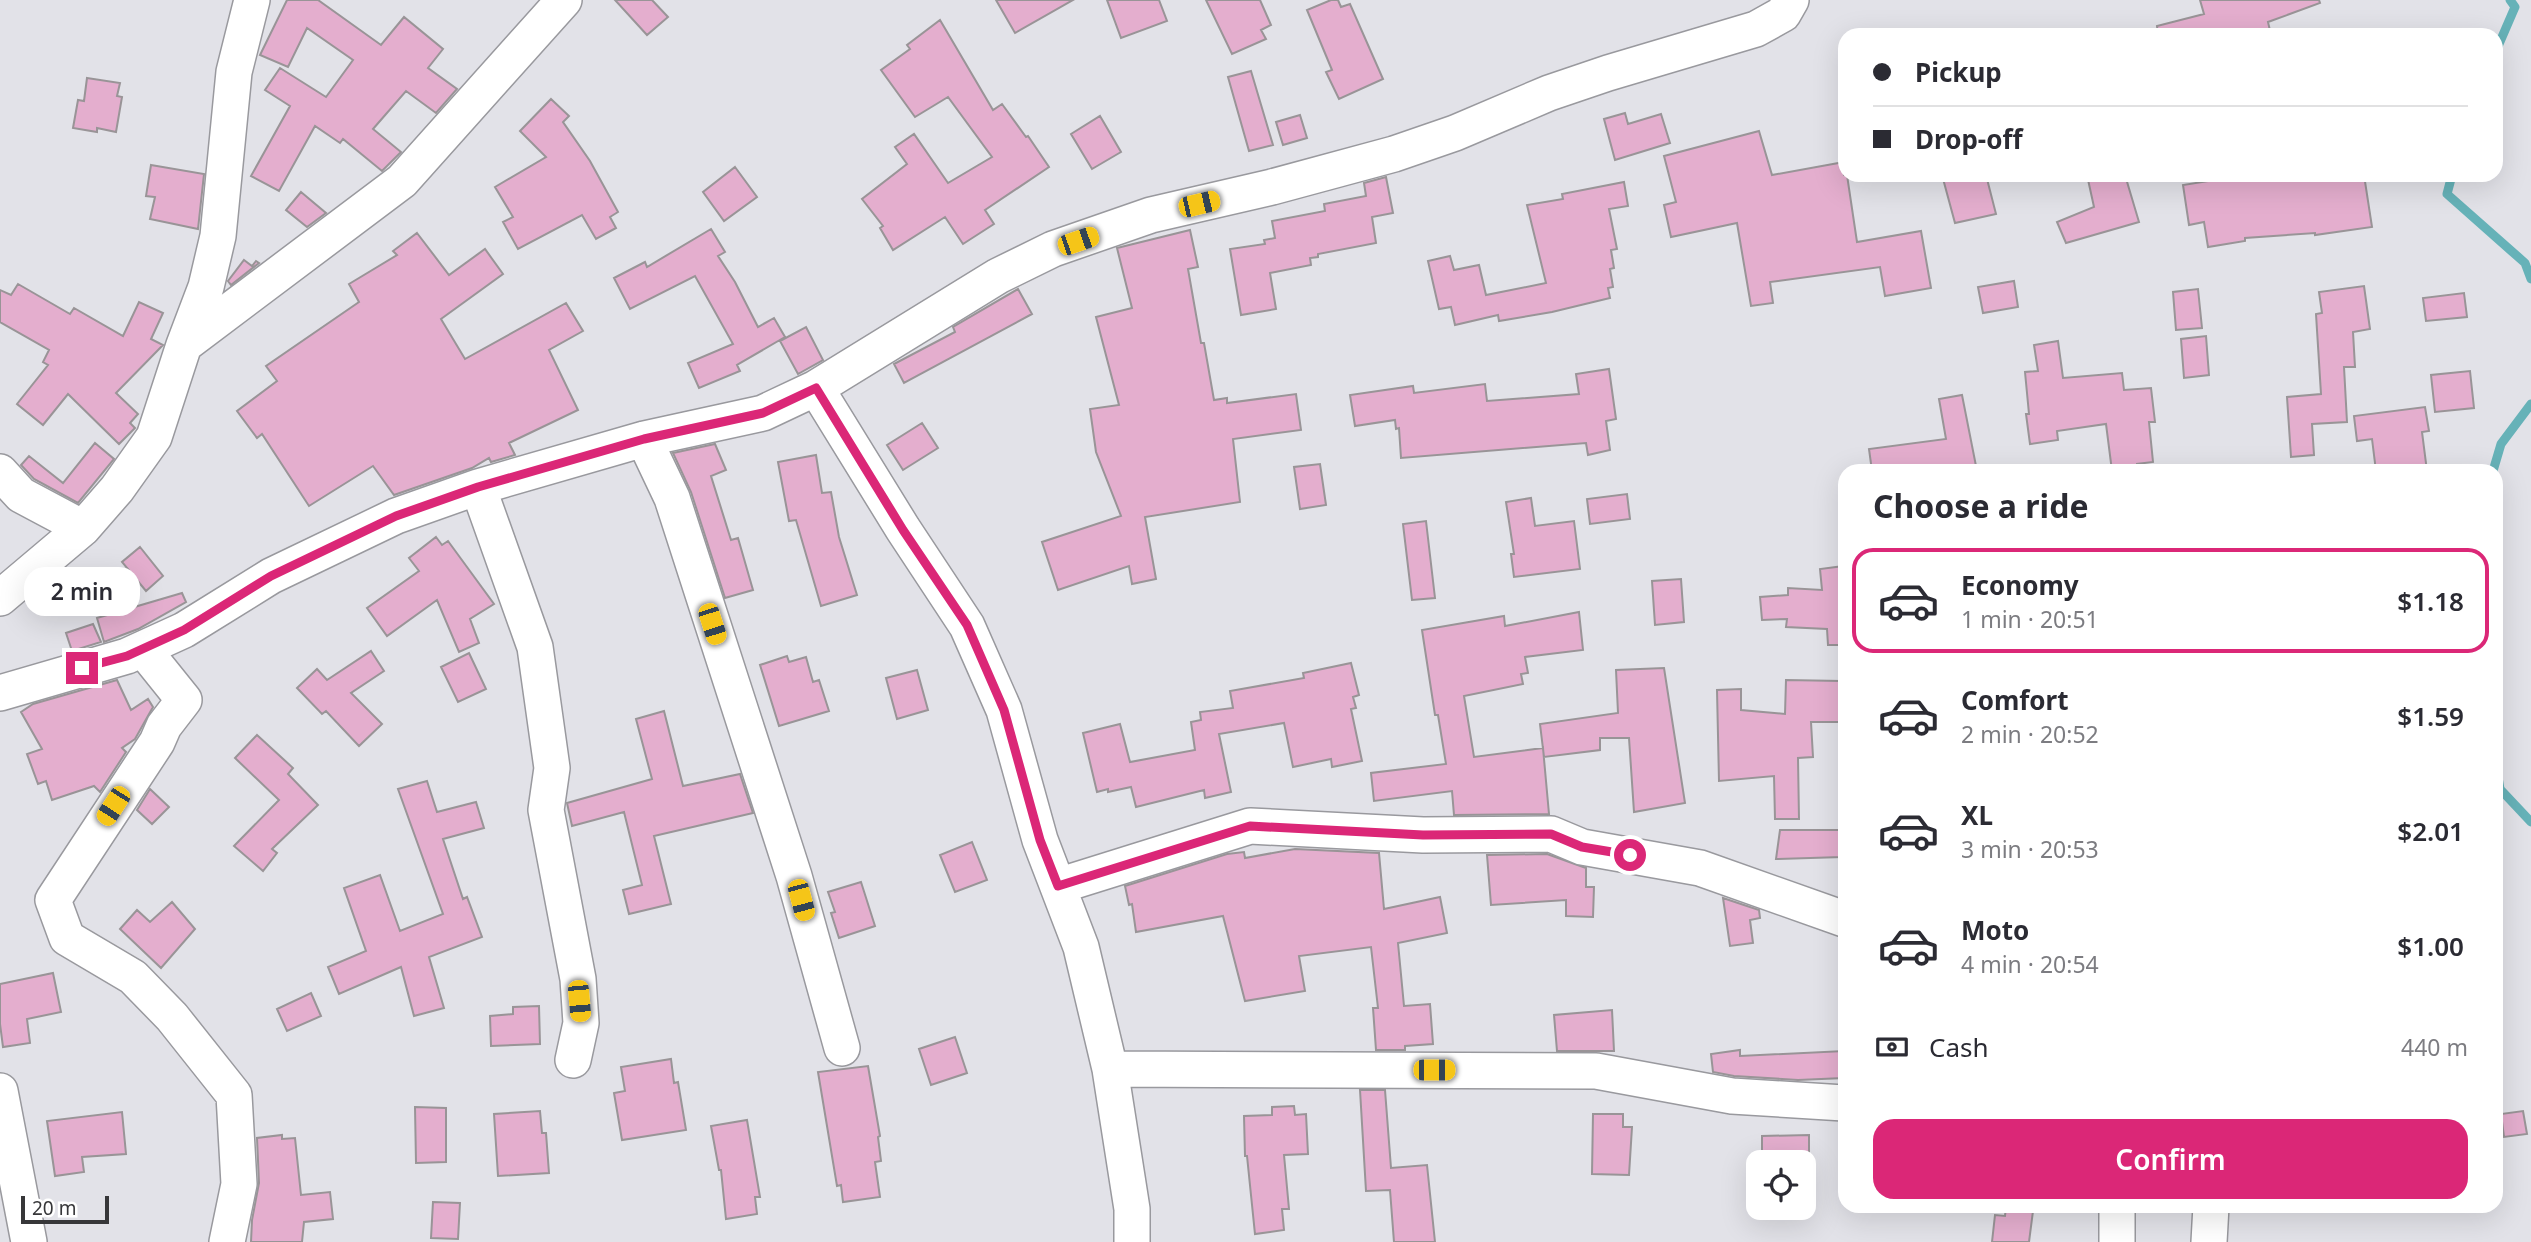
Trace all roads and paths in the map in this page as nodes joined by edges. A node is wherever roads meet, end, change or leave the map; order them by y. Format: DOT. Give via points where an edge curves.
graph roads {
  1 [pos="252,0"];
  2 [pos="564,0"];
  3 [pos="1791,0"];
  4 [pos="184,345"];
  5 [pos="816,388"];
  6 [pos="644,439"];
  7 [pos="0,472"];
  8 [pos="478,487"];
  9 [pos="83,528"];
  10 [pos="0,598"];
  11 [pos="143,649"];
  12 [pos="0,693"];
  13 [pos="1058,886"];
  14 [pos="1838,917"];
  15 [pos="842,1048"];
  16 [pos="573,1060"];
  17 [pos="1110,1069"];
  18 [pos="0,1091"];
  19 [pos="1838,1103"];
  20 [pos="2118,1213"];
  21 [pos="2211,1213"];
  22 [pos="29,1242"];
  23 [pos="227,1242"];
  24 [pos="1132,1242"];
  25 [pos="2117,1242"];
  26 [pos="2209,1242"];
  1 -- 4 [label="street" via="234,72 218,236 206,287"];
  2 -- 4 [label="street" via="402,181"];
  3 -- 5 [label="street" via="1783,14 1756,29 1549,93 1394,154 1151,215 1053,249 998,276"];
  4 -- 9 [label="street" via="154,437"];
  5 -- 6 [label="street" via="763,413"];
  5 -- 13 [label="street" via="967,625 1004,710 1040,840"];
  6 -- 8 [label="street"];
  6 -- 15 [label="street" via="676,511 794,876"];
  7 -- 9 [label="street" via="21,495"];
  8 -- 11 [label="street" via="396,516 271,576 184,630"];
  8 -- 16 [label="street" via="535,647 552,768 546,810 578,979 581,1023"];
  9 -- 10 [label="street"];
  11 -- 12 [label="street"];
  11 -- 23 [label="street" via="184,700 52,900 67,938 134,977 234,1095 239,1184"];
  13 -- 14 [label="street" via="1250,826 1423,835 1551,834 1582,847 1700,868"];
  13 -- 17 [label="street" via="1081,947"];
  17 -- 19 [label="street" via="1596,1071 1732,1096"];
  17 -- 24 [label="street" via="1132,1209"];
  18 -- 22 [label="street"];
  20 -- 25 [label="street"];
  21 -- 26 [label="street"];
}
